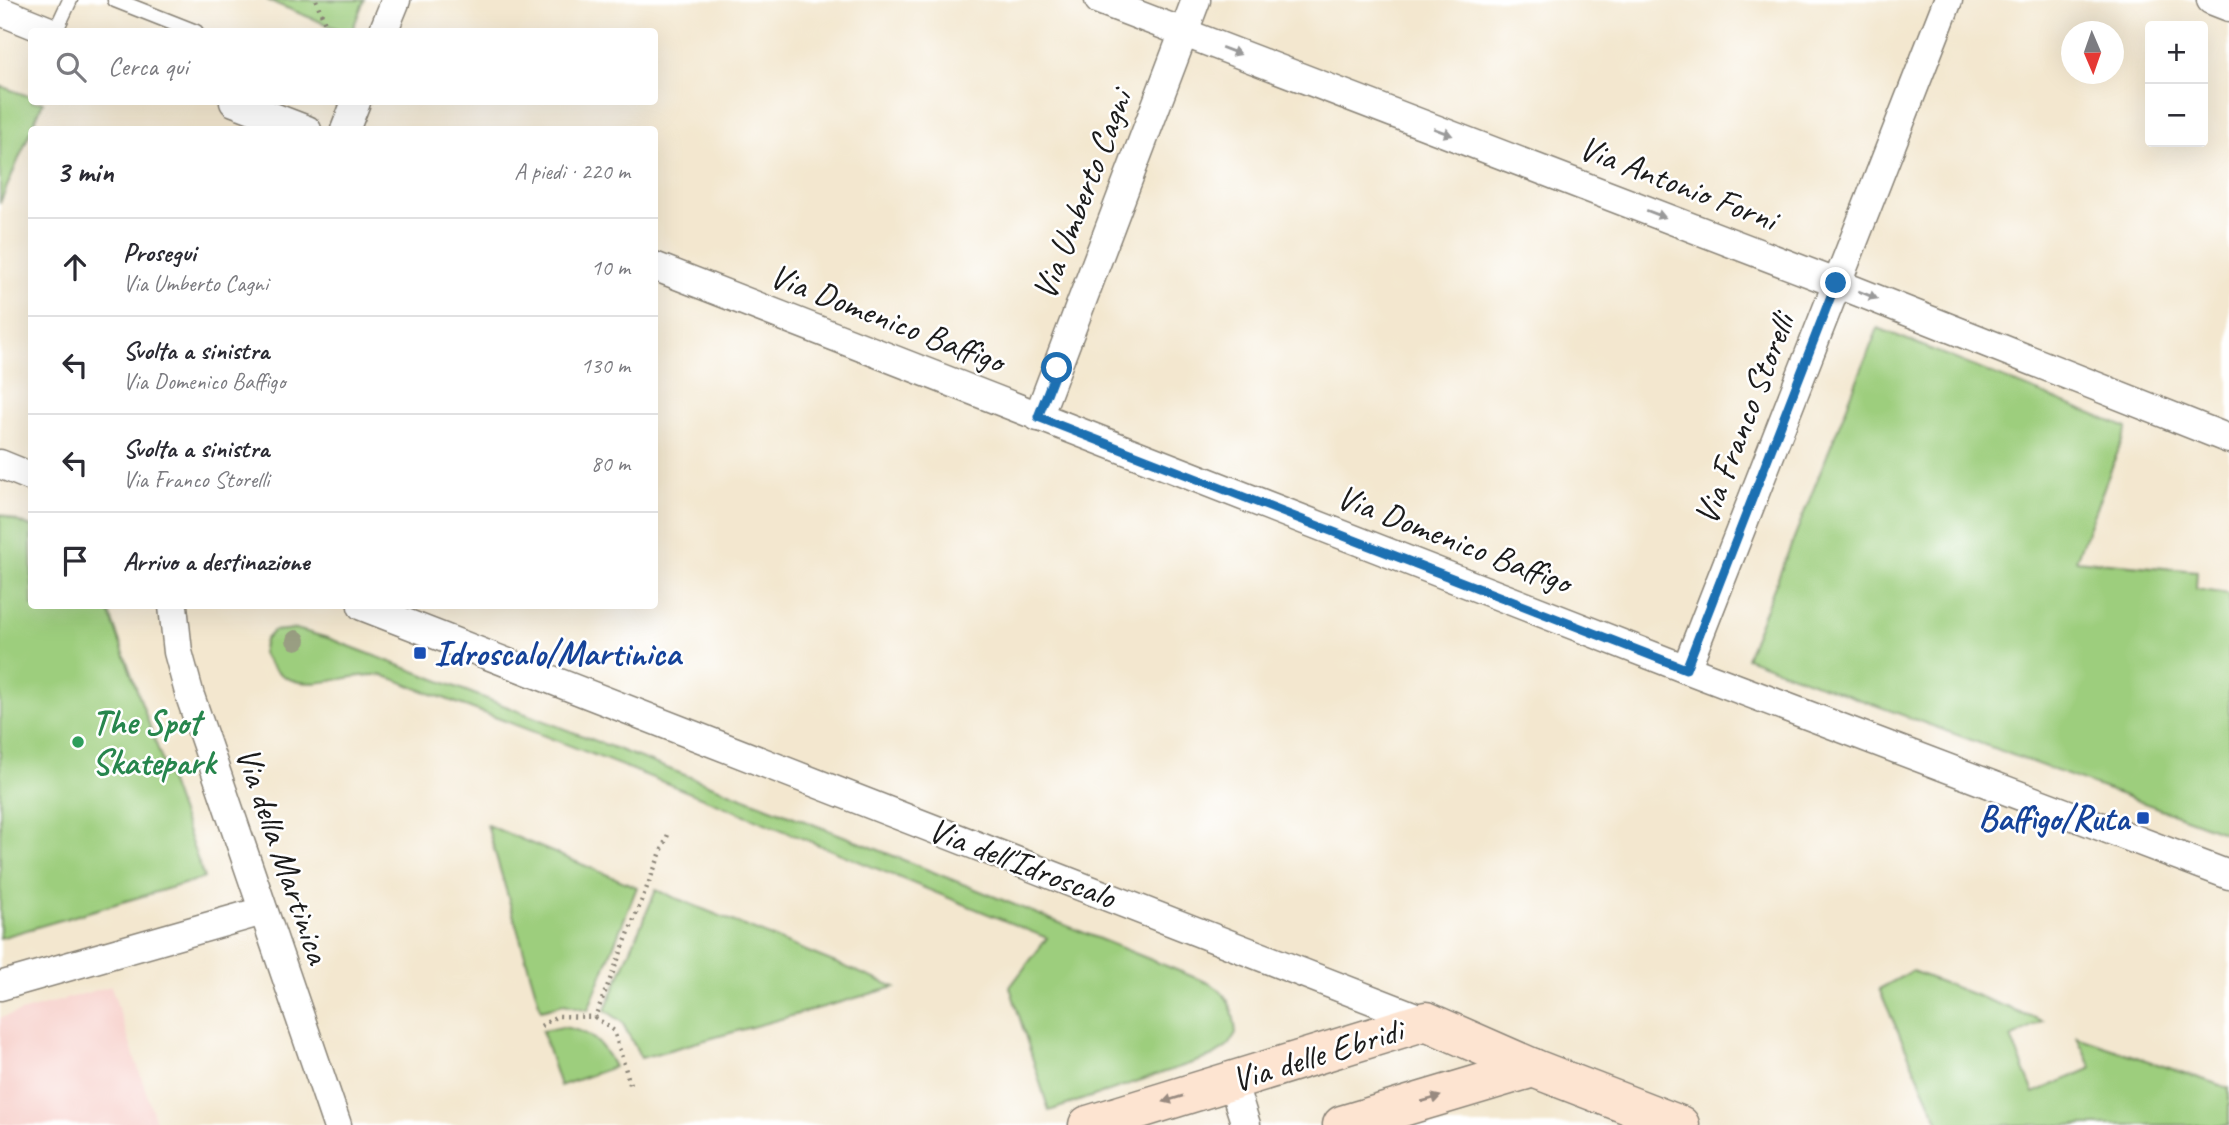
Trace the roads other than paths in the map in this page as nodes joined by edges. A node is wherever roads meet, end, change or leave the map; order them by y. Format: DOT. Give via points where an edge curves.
graph roads {
  1 [pos="70,0"];
  2 [pos="116,0"];
  3 [pos="396,0"];
  4 [pos="1099,0"];
  5 [pos="1196,0"];
  6 [pos="1948,0"];
  7 [pos="2211,0"];
  8 [pos="2229,7"];
  9 [pos="0,11"];
  10 [pos="43,28"];
  11 [pos="55,28"];
  12 [pos="186,28"];
  13 [pos="385,28"];
  14 [pos="1183,33"];
  15 [pos="242,105"];
  16 [pos="355,105"];
  17 [pos="297,126"];
  18 [pos="347,126"];
  19 [pos="658,268"];
  20 [pos="1836,283"];
  21 [pos="1038,417"];
  22 [pos="2229,439"];
  23 [pos="0,464"];
  24 [pos="28,475"];
  25 [pos="173,609"];
  26 [pos="370,609"];
  27 [pos="1686,669"];
  28 [pos="2229,875"];
  29 [pos="263,911"];
  30 [pos="0,986"];
  31 [pos="1426,1021"];
  32 [pos="1533,1068"];
  33 [pos="1231,1081"];
  34 [pos="337,1125"];
  35 [pos="1088,1125"];
  36 [pos="1246,1125"];
  37 [pos="1342,1125"];
  38 [pos="1680,1125"];
  1 -- 11 [label="lane"];
  2 -- 12 [label="lane"];
  3 -- 13 [label="street"];
  4 -- 14 [label="street, Via Antonio Forni"];
  5 -- 14 [label="street, Via Umberto Cagni"];
  6 -- 20 [label="street, Via Franco Storelli"];
  7 -- 8 [label="street"];
  9 -- 10 [label="street"];
  14 -- 20 [label="street, Via Antonio Forni, one-way"];
  14 -- 21 [label="street, Via Umberto Cagni"];
  15 -- 17 [label="street"];
  16 -- 18 [label="street"];
  19 -- 21 [label="street, Via Domenico Baffigo"];
  20 -- 22 [label="street, Via Antonio Forni, one-way"];
  20 -- 27 [label="street, Via Franco Storelli"];
  21 -- 27 [label="street, Via Domenico Baffigo"];
  23 -- 24 [label="street"];
  25 -- 29 [label="street, Via della Martinica" via="184,674"];
  26 -- 31 [label="street, Via dell'Idroscalo"];
  27 -- 28 [label="street, Via Domenico Baffigo"];
  29 -- 30 [label="street"];
  29 -- 34 [label="street, Via della Martinica"];
  31 -- 32 [label="street, Via dell'Idroscalo"];
  31 -- 33 [label="street, Via delle Ebridi"];
  37 -- 32 [label="street, one-way"];
  32 -- 38 [label="street, Via dell'Idroscalo"];
  33 -- 35 [label="street, Via delle Ebridi, one-way"];
  33 -- 36 [label="street"];
}
